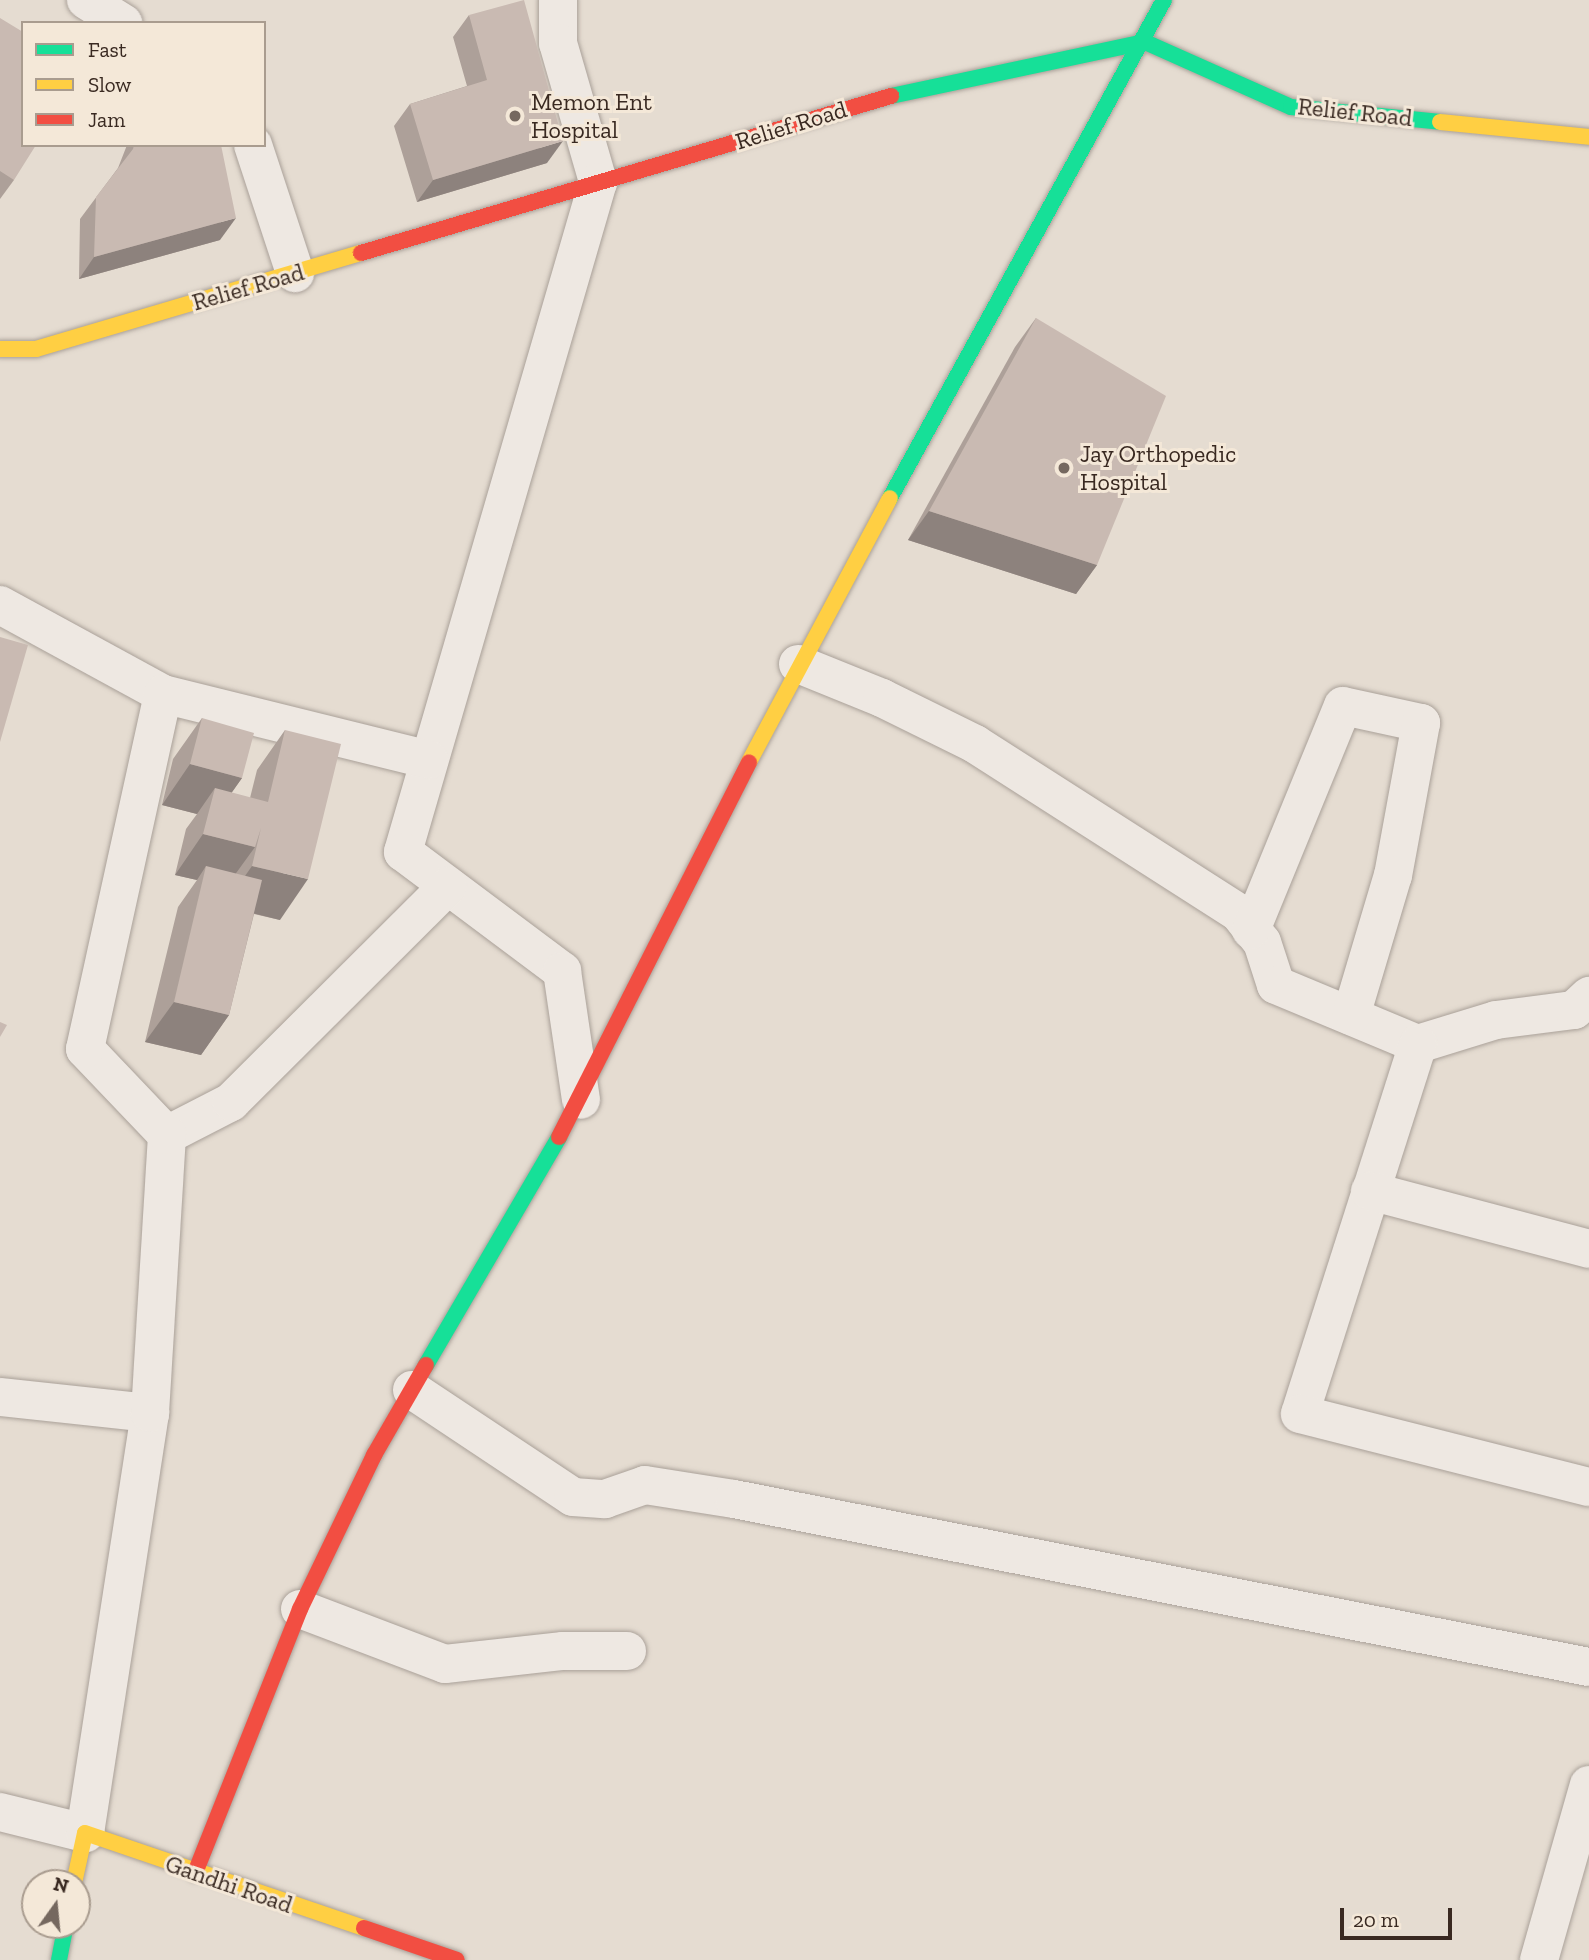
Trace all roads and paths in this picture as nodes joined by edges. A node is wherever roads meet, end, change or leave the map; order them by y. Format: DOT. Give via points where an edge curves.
graph roads {
  1 [pos="86,0"];
  2 [pos="558,0"];
  3 [pos="1164,0"];
  4 [pos="120,21"];
  5 [pos="1144,41"];
  6 [pos="1589,137"];
  7 [pos="254,147"];
  8 [pos="598,182"];
  9 [pos="295,273"];
  10 [pos="0,349"];
  11 [pos="0,605"];
  12 [pos="798,664"];
  13 [pos="163,694"];
  14 [pos="429,760"];
  15 [pos="448,886"];
  16 [pos="1251,930"];
  17 [pos="1589,996"];
  18 [pos="1351,1016"];
  19 [pos="1418,1044"];
  20 [pos="581,1100"];
  21 [pos="167,1135"];
  22 [pos="1370,1191"];
  23 [pos="1589,1249"];
  24 [pos="412,1390"];
  25 [pos="0,1397"];
  26 [pos="150,1413"];
  27 [pos="1589,1487"];
  28 [pos="300,1609"];
  29 [pos="627,1651"];
  30 [pos="1589,1667"];
  31 [pos="1587,1797"];
  32 [pos="0,1812"];
  33 [pos="85,1833"];
  34 [pos="77,1869"];
  35 [pos="195,1873"];
  36 [pos="63,1939"];
  37 [pos="59,1960"];
  38 [pos="457,1960"];
  39 [pos="1539,1960"];
  1 -- 4 [label="street"];
  2 -- 8 [label="street" via="558,43"];
  3 -- 5 [label="street"];
  5 -- 6 [label="street, Relief Road" via="1291,107"];
  5 -- 8 [label="street, Relief Road" via="917,88"];
  5 -- 12 [label="street"];
  7 -- 9 [label="street"];
  8 -- 9 [label="street, Relief Road"];
  8 -- 14 [label="street"];
  9 -- 10 [label="street, Relief Road" via="36,349"];
  11 -- 13 [label="street"];
  12 -- 16 [label="street" via="882,698 975,744 1239,914"];
  12 -- 20 [label="street"];
  13 -- 14 [label="street"];
  13 -- 21 [label="street" via="86,1049"];
  14 -- 15 [label="street" via="403,852"];
  15 -- 20 [label="street" via="562,971"];
  15 -- 21 [label="street" via="232,1102"];
  16 -- 18 [label="street" via="1262,942 1276,985"];
  16 -- 18 [label="street" via="1343,706 1421,723 1393,875"];
  17 -- 19 [label="street" via="1574,1010 1496,1020"];
  18 -- 19 [label="street"];
  19 -- 22 [label="street"];
  20 -- 24 [label="street"];
  21 -- 26 [label="street"];
  22 -- 23 [label="street"];
  22 -- 27 [label="street" via="1300,1414"];
  24 -- 28 [label="street" via="374,1455"];
  24 -- 30 [label="street" via="573,1497 605,1499 645,1485 734,1499"];
  25 -- 26 [label="street"];
  26 -- 33 [label="street"];
  28 -- 29 [label="street" via="445,1664 563,1651"];
  28 -- 35 [label="street"];
  31 -- 39 [label="street"];
  32 -- 33 [label="street, Gandhi Road"];
  33 -- 34 [label="street"];
  33 -- 35 [label="street, Gandhi Road"];
  35 -- 38 [label="street, Gandhi Road"];
  36 -- 37 [label="street"];
}
